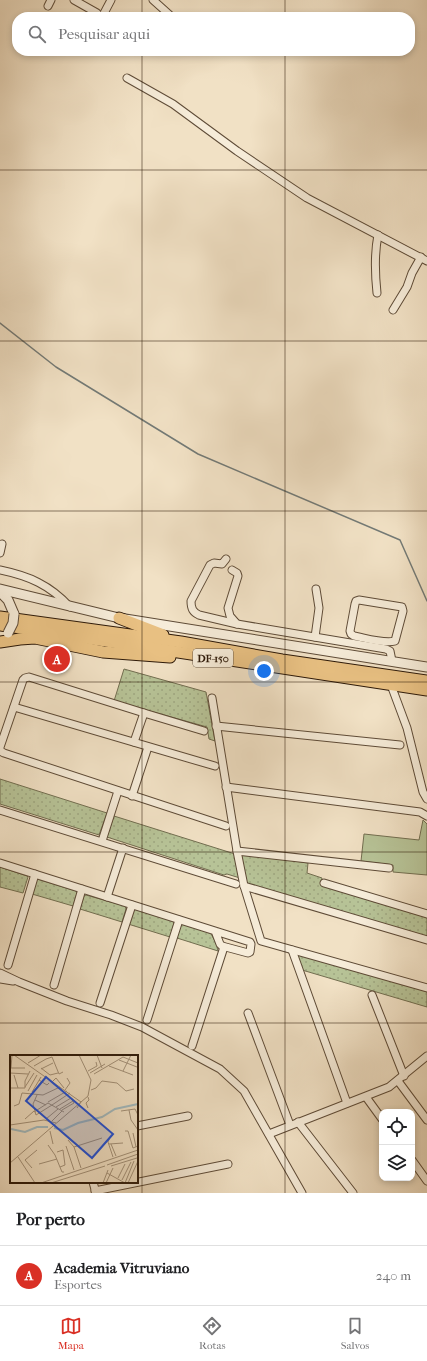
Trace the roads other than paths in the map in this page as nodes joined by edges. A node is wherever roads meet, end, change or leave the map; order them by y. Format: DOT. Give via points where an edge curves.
graph roads {
  1 [pos="74,0"];
  2 [pos="111,0"];
  3 [pos="152,0"];
  4 [pos="94,12"];
  5 [pos="101,12"];
  6 [pos="166,12"];
  7 [pos="127,78"];
  8 [pos="378,235"];
  9 [pos="424,259"];
  10 [pos="377,294"];
  11 [pos="393,310"];
  12 [pos="2,544"];
  13 [pos="0,553"];
  14 [pos="226,559"];
  15 [pos="0,570"];
  16 [pos="232,570"];
  17 [pos="0,589"];
  18 [pos="316,589"];
  19 [pos="0,592"];
  20 [pos="70,607"];
  21 [pos="0,617"];
  22 [pos="119,618"];
  23 [pos="237,624"];
  24 [pos="4,629"];
  25 [pos="315,637"];
  26 [pos="0,641"];
  27 [pos="180,642"];
  28 [pos="373,643"];
  29 [pos="392,661"];
  30 [pos="251,663"];
  31 [pos="427,667"];
  32 [pos="427,681"];
  33 [pos="392,685"];
  34 [pos="427,690"];
  35 [pos="212,698"];
  36 [pos="14,707"];
  37 [pos="144,713"];
  38 [pos="216,726"];
  39 [pos="204,731"];
  40 [pos="134,742"];
  41 [pos="400,746"];
  42 [pos="148,747"];
  43 [pos="215,766"];
  44 [pos="226,787"];
  45 [pos="118,791"];
  46 [pos="132,796"];
  47 [pos="427,799"];
  48 [pos="0,810"];
  49 [pos="427,816"];
  50 [pos="226,826"];
  51 [pos="102,841"];
  52 [pos="123,848"];
  53 [pos="237,851"];
  54 [pos="0,863"];
  55 [pos="389,868"];
  56 [pos="35,874"];
  57 [pos="324,883"];
  58 [pos="236,884"];
  59 [pos="244,886"];
  60 [pos="82,889"];
  61 [pos="107,897"];
  62 [pos="132,905"];
  63 [pos="427,914"];
  64 [pos="179,920"];
  65 [pos="215,931"];
  66 [pos="427,940"];
  67 [pos="224,947"];
  68 [pos="292,950"];
  69 [pos="8,965"];
  70 [pos="0,972"];
  71 [pos="0,979"];
  72 [pos="19,982"];
  73 [pos="54,984"];
  74 [pos="427,988"];
  75 [pos="372,995"];
  76 [pos="100,1003"];
  77 [pos="248,1013"];
  78 [pos="147,1020"];
  79 [pos="192,1046"];
  80 [pos="427,1056"];
  81 [pos="404,1076"];
  82 [pos="398,1081"];
  83 [pos="366,1097"];
  84 [pos="347,1103"];
  85 [pos="379,1115"];
  86 [pos="188,1116"];
  87 [pos="427,1120"];
  88 [pos="298,1122"];
  89 [pos="290,1125"];
  90 [pos="138,1126"];
  91 [pos="269,1134"];
  92 [pos="228,1164"];
  93 [pos="415,1164"];
  94 [pos="427,1180"];
  95 [pos="138,1183"];
  96 [pos="138,1183"];
  97 [pos="95,1192"];
  98 [pos="302,1193"];
  99 [pos="353,1193"];
  1 -- 4 [label="street"];
  2 -- 5 [label="street"];
  3 -- 6 [label="street"];
  7 -- 8 [label="street" via="173,104 307,198"];
  8 -- 9 [label="street"];
  8 -- 10 [label="street" via="375,247"];
  9 -- 11 [label="street" via="412,273"];
  12 -- 13 [label="street"];
  14 -- 23 [label="street" via="222,564 210,565 191,606 199,615"];
  15 -- 20 [label="street" via="39,582 59,595"];
  16 -- 23 [label="street" via="238,576 228,612"];
  17 -- 20 [label="street"];
  18 -- 25 [label="street" via="319,608"];
  19 -- 24 [label="street, bridge" via="8,600 14,614 13,623"];
  20 -- 22 [label="street"];
  21 -- 27 [label="main road, DF-150"];
  22 -- 27 [label="main road"];
  22 -- 29 [label="street"];
  23 -- 25 [label="street"];
  24 -- 26 [label="street"];
  24 -- 30 [label="main road, DF-150"];
  25 -- 28 [label="street"];
  26 -- 30 [label="main road" via="35,638 103,652"];
  27 -- 32 [label="main road, DF-150"];
  28 -- 28 [label="street" via="351,634 355,602 360,600 402,607 396,640"];
  28 -- 29 [label="street" via="390,651"];
  29 -- 31 [label="street"];
  30 -- 33 [label="main road, DF-150"];
  33 -- 34 [label="main road, DF-150"];
  33 -- 47 [label="street"];
  35 -- 38 [label="street"];
  36 -- 37 [label="street" via="23,680 29,677"];
  36 -- 40 [label="street"];
  36 -- 45 [label="street" via="0,750"];
  37 -- 39 [label="street"];
  37 -- 40 [label="street"];
  38 -- 41 [label="street"];
  38 -- 44 [label="street"];
  40 -- 42 [label="street"];
  42 -- 43 [label="street"];
  42 -- 46 [label="street"];
  44 -- 49 [label="street" via="420,812"];
  44 -- 53 [label="street"];
  45 -- 46 [label="street"];
  45 -- 51 [label="street"];
  46 -- 50 [label="street"];
  48 -- 51 [label="street"];
  51 -- 52 [label="street"];
  52 -- 58 [label="street"];
  52 -- 61 [label="street"];
  53 -- 55 [label="street"];
  53 -- 59 [label="street"];
  54 -- 56 [label="street"];
  56 -- 60 [label="street"];
  56 -- 69 [label="street"];
  57 -- 63 [label="street"];
  59 -- 66 [label="street"];
  59 -- 68 [label="street" via="261,941"];
  60 -- 61 [label="street"];
  60 -- 73 [label="street"];
  61 -- 62 [label="street"];
  62 -- 64 [label="street"];
  62 -- 76 [label="street"];
  64 -- 65 [label="street"];
  64 -- 78 [label="street"];
  65 -- 67 [label="street" via="220,944"];
  65 -- 67 [label="street" via="250,942 251,950 248,953"];
  67 -- 79 [label="street"];
  68 -- 74 [label="street"];
  68 -- 84 [label="street"];
  70 -- 72 [label="street"];
  71 -- 72 [label="street"];
  72 -- 91 [label="street" via="142,1027 220,1069 244,1091"];
  75 -- 81 [label="street"];
  77 -- 89 [label="street"];
  80 -- 81 [label="street"];
  81 -- 82 [label="street"];
  82 -- 83 [label="street"];
  82 -- 87 [label="street"];
  83 -- 84 [label="street"];
  83 -- 85 [label="street"];
  84 -- 88 [label="street"];
  86 -- 90 [label="street"];
  88 -- 89 [label="street"];
  88 -- 99 [label="street"];
  89 -- 91 [label="street"];
  91 -- 98 [label="street"];
  92 -- 96 [label="street"];
  93 -- 94 [label="street"];
  95 -- 97 [label="street"];
}
